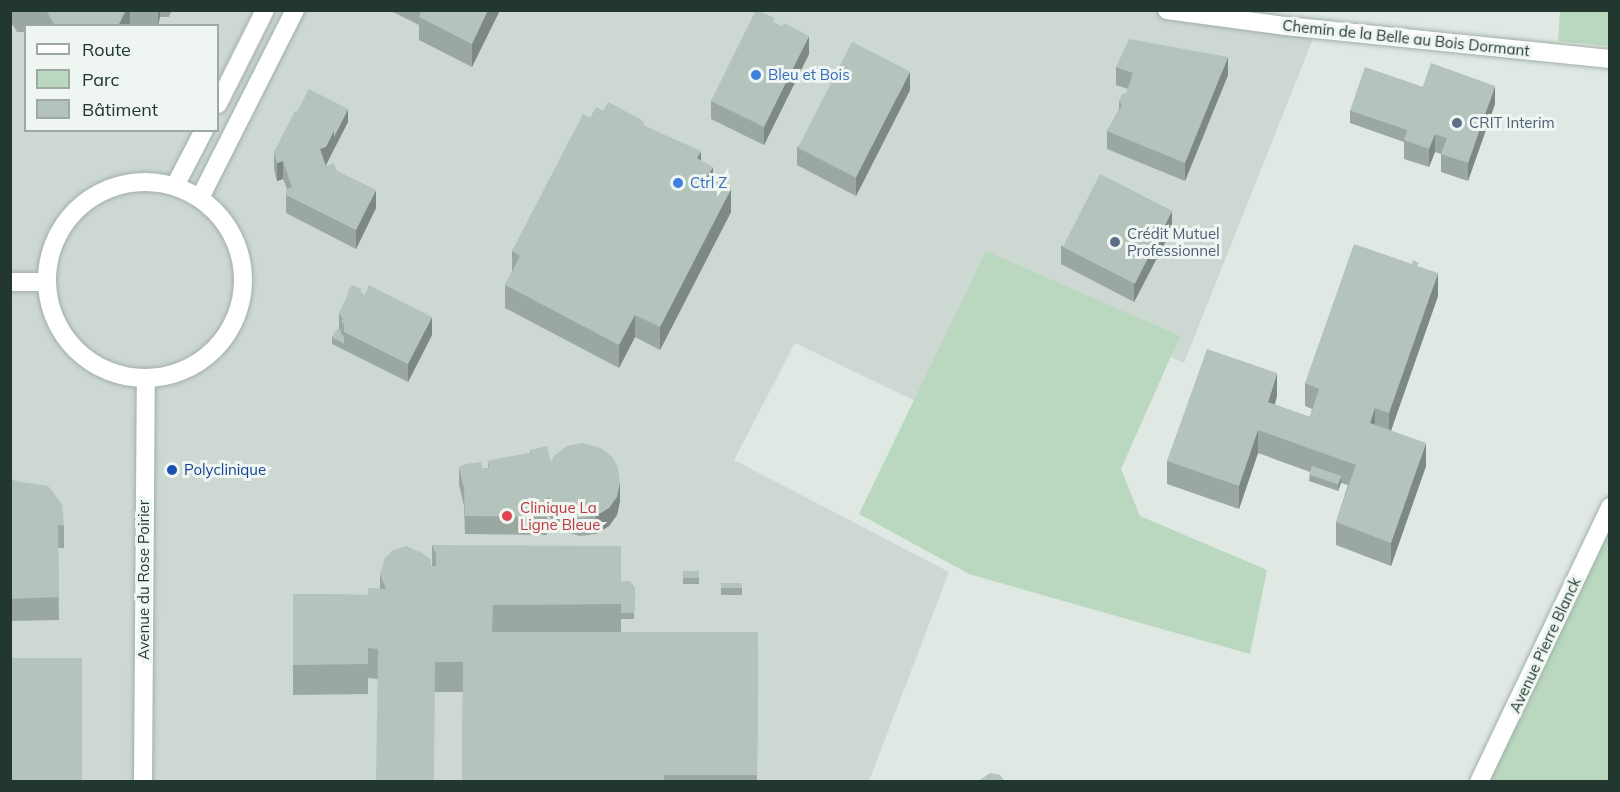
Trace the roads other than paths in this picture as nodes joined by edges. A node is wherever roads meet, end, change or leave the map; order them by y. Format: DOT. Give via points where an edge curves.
graph roads {
  1 [pos="265,10"];
  2 [pos="295,10"];
  3 [pos="1167,10"];
  4 [pos="1610,59"];
  5 [pos="219,102"];
  6 [pos="203,132"];
  7 [pos="175,186"];
  8 [pos="200,198"];
  9 [pos="10,282"];
  10 [pos="46,282"];
  11 [pos="146,379"];
  12 [pos="1610,507"];
  13 [pos="143,782"];
  14 [pos="1479,782"];
  1 -- 5 [label="street"];
  2 -- 8 [label="street"];
  3 -- 4 [label="street, Chemin de la Belle au Bois Dormant"];
  6 -- 7 [label="street"];
  7 -- 8 [label="street"];
  7 -- 10 [label="street" via="123,184 98,193 76,209 60,230 49,255"];
  8 -- 11 [label="street" via="220,215 234,237 242,262 243,288 238,313 211,354 184,371"];
  9 -- 10 [label="street"];
  10 -- 11 [label="street" via="50,311 75,350 94,365 117,375"];
  11 -- 13 [label="street, Avenue du Rose Poirier"];
  12 -- 14 [label="street, Avenue Pierre Blanck"];
}
